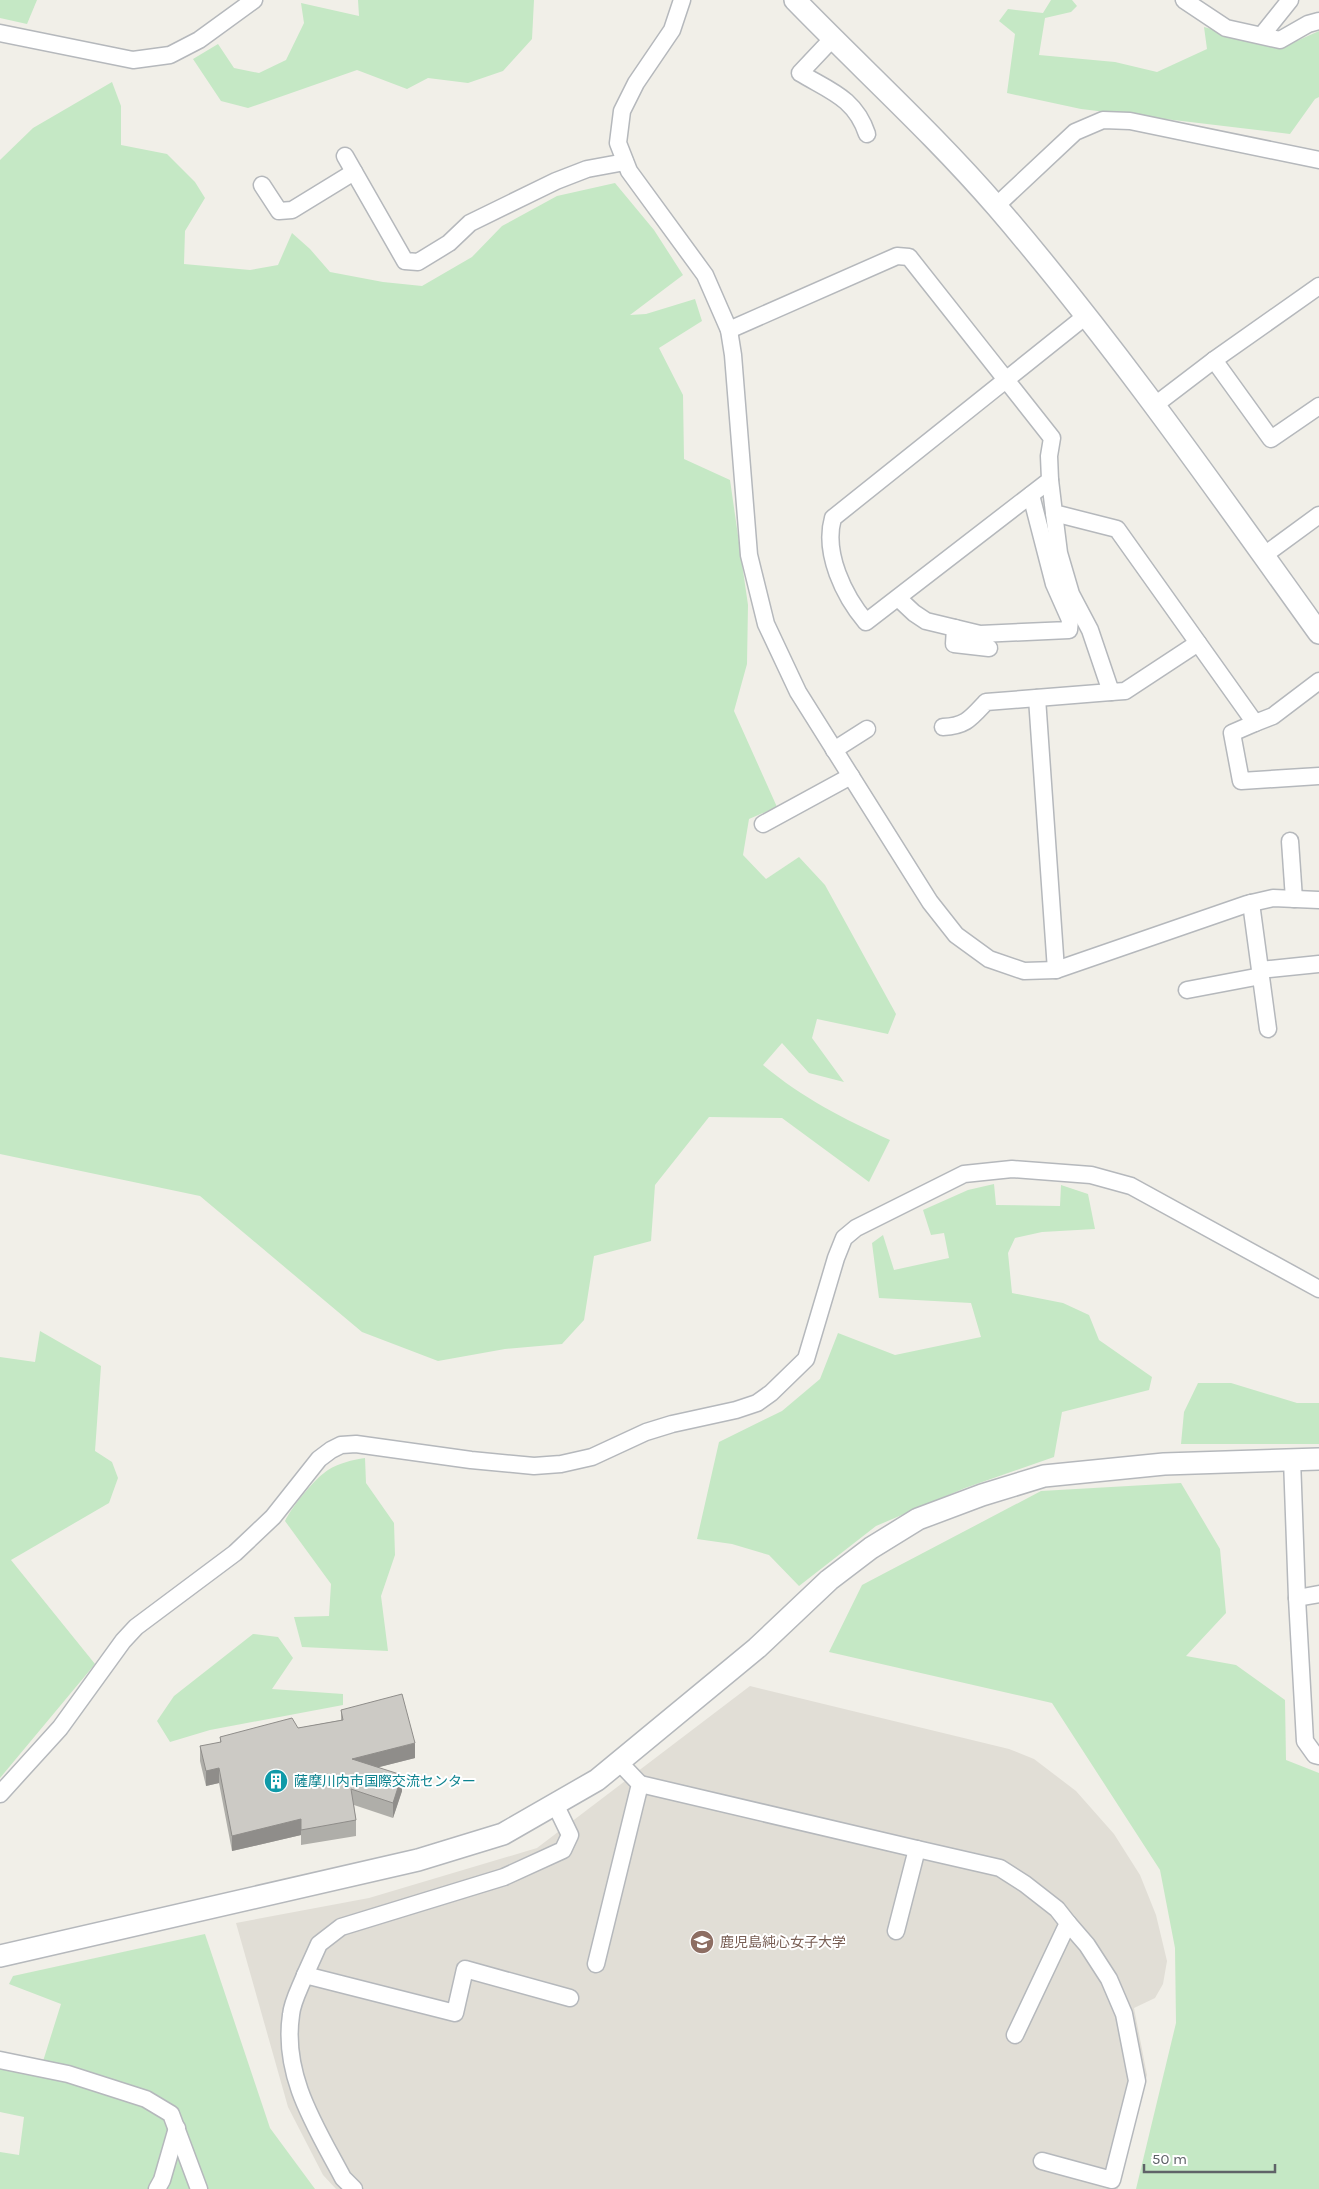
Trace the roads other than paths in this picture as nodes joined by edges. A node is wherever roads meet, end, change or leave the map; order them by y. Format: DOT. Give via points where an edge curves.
graph roads {
  1 [pos="254,0"];
  2 [pos="682,0"];
  3 [pos="795,0"];
  4 [pos="1184,0"];
  5 [pos="1290,0"];
  6 [pos="1319,21"];
  7 [pos="0,33"];
  8 [pos="1262,35"];
  9 [pos="833,38"];
  10 [pos="867,134"];
  11 [pos="345,156"];
  12 [pos="1319,160"];
  13 [pos="625,162"];
  14 [pos="354,172"];
  15 [pos="262,185"];
  16 [pos="996,206"];
  17 [pos="1317,291"];
  18 [pos="1087,315"];
  19 [pos="729,330"];
  20 [pos="1214,360"];
  21 [pos="1006,379"];
  22 [pos="1155,405"];
  23 [pos="1319,406"];
  24 [pos="1050,480"];
  25 [pos="1031,495"];
  26 [pos="1054,513"];
  27 [pos="1319,515"];
  28 [pos="1263,556"];
  29 [pos="898,598"];
  30 [pos="955,628"];
  31 [pos="1319,633"];
  32 [pos="1198,643"];
  33 [pos="989,648"];
  34 [pos="1319,681"];
  35 [pos="1111,692"];
  36 [pos="1038,698"];
  37 [pos="1255,723"];
  38 [pos="943,727"];
  39 [pos="868,728"];
  40 [pos="834,750"];
  41 [pos="851,776"];
  42 [pos="1319,776"];
  43 [pos="763,824"];
  44 [pos="1290,841"];
  45 [pos="1294,899"];
  46 [pos="1319,900"];
  47 [pos="1251,903"];
  48 [pos="1319,964"];
  49 [pos="1056,970"];
  50 [pos="1261,973"];
  51 [pos="1187,990"];
  52 [pos="1268,1029"];
  53 [pos="1319,1289"];
  54 [pos="1292,1459"];
  55 [pos="1319,1459"];
  56 [pos="1319,1594"];
  57 [pos="1297,1598"];
  58 [pos="1319,1756"];
  59 [pos="619,1762"];
  60 [pos="640,1784"];
  61 [pos="0,1794"];
  62 [pos="555,1804"];
  63 [pos="917,1849"];
  64 [pos="1068,1923"];
  65 [pos="896,1931"];
  66 [pos="0,1956"];
  67 [pos="596,1964"];
  68 [pos="305,1975"];
  69 [pos="570,1998"];
  70 [pos="1015,2035"];
  71 [pos="0,2060"];
  72 [pos="177,2128"];
  73 [pos="1042,2161"];
  74 [pos="1111,2185"];
  75 [pos="157,2189"];
  76 [pos="198,2189"];
  77 [pos="354,2189"];
  1 -- 7 [label="street" via="199,40 170,55 133,60"];
  2 -- 13 [label="street" via="672,30 636,83 622,111 618,143"];
  3 -- 9 [label="street"];
  4 -- 8 [label="street" via="1226,28"];
  5 -- 8 [label="street"];
  6 -- 8 [label="street" via="1280,40"];
  9 -- 10 [label="street" via="800,73 846,100 861,117"];
  9 -- 16 [label="street"];
  11 -- 14 [label="street"];
  12 -- 16 [label="street" via="1130,122 1103,120 1075,132"];
  13 -- 14 [label="street" via="587,169 548,185 470,223 449,243 418,262 405,261"];
  13 -- 19 [label="street" via="705,275"];
  14 -- 15 [label="street" via="292,210 280,211"];
  16 -- 18 [label="street"];
  17 -- 20 [label="street"];
  18 -- 21 [label="street"];
  18 -- 22 [label="street"];
  19 -- 21 [label="street" via="897,256 909,257"];
  19 -- 40 [label="street" via="749,555 766,624 798,692"];
  20 -- 22 [label="street"];
  20 -- 23 [label="street" via="1271,440"];
  21 -- 24 [label="street" via="1052,438"];
  21 -- 29 [label="street" via="833,518 830,530 836,569 855,609 866,622"];
  22 -- 28 [label="street"];
  24 -- 25 [label="street"];
  24 -- 26 [label="street"];
  25 -- 29 [label="street"];
  25 -- 30 [label="street" via="1054,584 1070,620 1069,630 980,634"];
  26 -- 32 [label="street" via="1117,529"];
  26 -- 35 [label="street" via="1059,553 1071,594 1090,630"];
  27 -- 28 [label="street"];
  28 -- 31 [label="street"];
  29 -- 30 [label="street" via="926,620"];
  30 -- 33 [label="street" via="954,644"];
  32 -- 35 [label="street" via="1124,691"];
  32 -- 37 [label="street"];
  34 -- 37 [label="street" via="1273,716"];
  35 -- 36 [label="street"];
  36 -- 38 [label="street" via="986,702 965,724"];
  36 -- 49 [label="street"];
  37 -- 42 [label="street" via="1232,733 1241,781"];
  39 -- 40 [label="street"];
  40 -- 41 [label="street"];
  41 -- 43 [label="street"];
  41 -- 49 [label="street" via="930,902 956,935 989,958 1024,971"];
  44 -- 45 [label="street"];
  45 -- 46 [label="street"];
  45 -- 47 [label="street" via="1273,898"];
  47 -- 49 [label="street"];
  47 -- 50 [label="street"];
  48 -- 50 [label="street"];
  50 -- 51 [label="street"];
  50 -- 52 [label="street"];
  53 -- 61 [label="street" via="1131,1186 1091,1175 1054,1170 1012,1169 964,1174 856,1228 844,1238 806,1359 757,1403 646,1432 592,1457 561,1464 534,1466 470,1460 356,1444 341,1445 331,1450 319,1459 273,1517 235,1553 136,1627 60,1728"];
  54 -- 55 [label="street"];
  54 -- 57 [label="street"];
  54 -- 59 [label="street" via="1104,1468 1044,1476 918,1519 871,1548 829,1580 757,1648"];
  56 -- 57 [label="street"];
  57 -- 58 [label="street" via="1305,1741"];
  59 -- 60 [label="street"];
  59 -- 62 [label="street" via="597,1780"];
  60 -- 63 [label="street"];
  60 -- 67 [label="street"];
  62 -- 66 [label="street" via="503,1834 418,1860"];
  62 -- 68 [label="street" via="570,1835 563,1850 504,1877 340,1927 319,1944"];
  63 -- 64 [label="street" via="1000,1868 1057,1909"];
  63 -- 65 [label="street"];
  64 -- 70 [label="street"];
  64 -- 74 [label="street" via="1087,1945 1124,2014 1137,2081"];
  68 -- 69 [label="street" via="455,2013 465,1969"];
  68 -- 77 [label="street" via="291,2014 290,2050 301,2097 343,2178"];
  71 -- 72 [label="street" via="68,2074 146,2099 171,2114"];
  72 -- 75 [label="street"];
  72 -- 76 [label="street"];
  73 -- 74 [label="street"];
}
